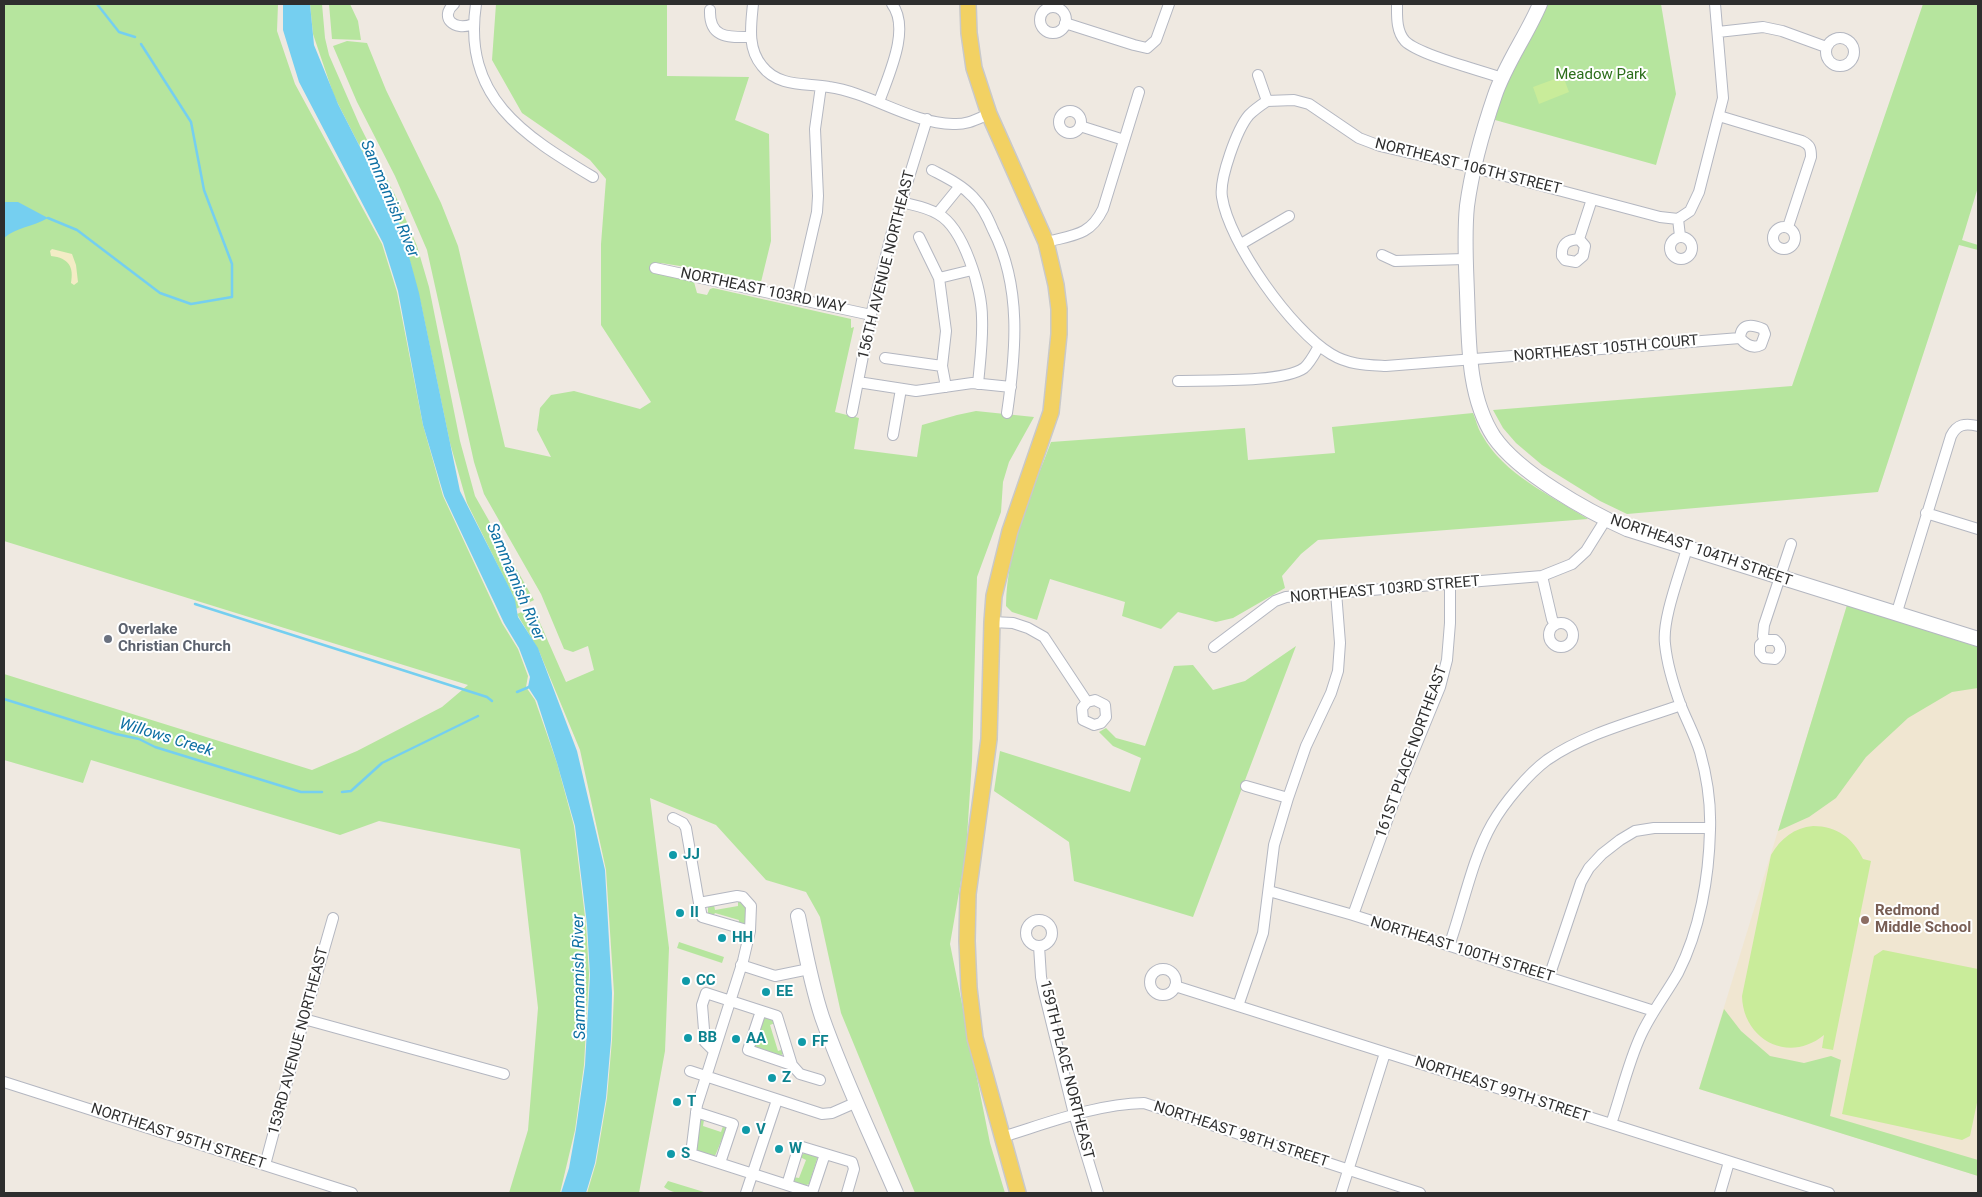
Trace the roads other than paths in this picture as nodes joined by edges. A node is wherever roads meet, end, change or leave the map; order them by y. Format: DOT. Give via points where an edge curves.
graph roads {
  1 [pos="454,4"];
  2 [pos="476,4"];
  3 [pos="753,4"];
  4 [pos="968,4"];
  5 [pos="1169,4"];
  6 [pos="1397,4"];
  7 [pos="1540,4"];
  8 [pos="1715,4"];
  9 [pos="893,6"];
  10 [pos="710,10"];
  11 [pos="1065,23"];
  12 [pos="473,24"];
  13 [pos="1718,32"];
  14 [pos="751,37"];
  15 [pos="1826,47"];
  16 [pos="1258,75"];
  17 [pos="1502,78"];
  18 [pos="821,86"];
  19 [pos="1139,92"];
  20 [pos="1267,101"];
  21 [pos="880,102"];
  22 [pos="989,114"];
  23 [pos="1719,116"];
  24 [pos="926,119"];
  25 [pos="1080,126"];
  26 [pos="1124,140"];
  27 [pos="1475,168"];
  28 [pos="932,170"];
  29 [pos="593,176"];
  30 [pos="960,186"];
  31 [pos="1592,199"];
  32 [pos="901,202"];
  33 [pos="938,213"];
  34 [pos="1289,216"];
  35 [pos="1678,219"];
  36 [pos="1788,227"];
  37 [pos="1680,236"];
  38 [pos="919,237"];
  39 [pos="1580,239"];
  40 [pos="1046,242"];
  41 [pos="1241,244"];
  42 [pos="1382,256"];
  43 [pos="1466,259"];
  44 [pos="654,268"];
  45 [pos="972,270"];
  46 [pos="939,278"];
  47 [pos="797,299"];
  48 [pos="871,315"];
  49 [pos="1740,338"];
  50 [pos="1320,346"];
  51 [pos="885,358"];
  52 [pos="1471,361"];
  53 [pos="942,366"];
  54 [pos="1178,381"];
  55 [pos="858,382"];
  56 [pos="978,384"];
  57 [pos="946,387"];
  58 [pos="1011,387"];
  59 [pos="901,389"];
  60 [pos="852,412"];
  61 [pos="1007,413"];
  62 [pos="1978,426"];
  63 [pos="893,435"];
  64 [pos="1926,513"];
  65 [pos="1606,519"];
  66 [pos="1978,529"];
  67 [pos="1791,544"];
  68 [pos="1687,548"];
  69 [pos="1542,576"];
  70 [pos="1780,578"];
  71 [pos="1450,585"];
  72 [pos="1336,592"];
  73 [pos="1896,615"];
  74 [pos="992,622"];
  75 [pos="1554,625"];
  76 [pos="1765,640"];
  77 [pos="1978,640"];
  78 [pos="1214,647"];
  79 [pos="1087,702"];
  80 [pos="1680,705"];
  81 [pos="1246,786"];
  82 [pos="1288,798"];
  83 [pos="673,818"];
  84 [pos="1710,828"];
  85 [pos="1269,891"];
  86 [pos="699,903"];
  87 [pos="1353,915"];
  88 [pos="798,916"];
  89 [pos="333,918"];
  90 [pos="750,931"];
  91 [pos="1039,946"];
  92 [pos="1449,946"];
  93 [pos="741,966"];
  94 [pos="809,969"];
  95 [pos="1549,977"];
  96 [pos="1175,986"];
  97 [pos="730,1000"];
  98 [pos="1238,1006"];
  99 [pos="761,1010"];
  100 [pos="1654,1011"];
  101 [pos="304,1019"];
  102 [pos="714,1051"];
  103 [pos="1385,1053"];
  104 [pos="792,1065"];
  105 [pos="690,1071"];
  106 [pos="504,1074"];
  107 [pos="705,1076"];
  108 [pos="820,1080"];
  109 [pos="4,1082"];
  110 [pos="777,1100"];
  111 [pos="857,1102"];
  112 [pos="696,1112"];
  113 [pos="1074,1114"];
  114 [pos="1611,1124"];
  115 [pos="1002,1137"];
  116 [pos="825,1154"];
  117 [pos="1729,1162"];
  118 [pos="720,1164"];
  119 [pos="265,1165"];
  120 [pos="1348,1170"];
  121 [pos="752,1174"];
  122 [pos="787,1185"];
  123 [pos="352,1193"];
  124 [pos="746,1193"];
  125 [pos="847,1193"];
  126 [pos="896,1193"];
  127 [pos="1018,1193"];
  128 [pos="1098,1193"];
  129 [pos="1341,1193"];
  130 [pos="1420,1193"];
  131 [pos="1720,1193"];
  132 [pos="1829,1193"];
  1 -- 12 [label="street" via="448,14 451,22 456,27 465,28"];
  2 -- 12 [label="street"];
  3 -- 14 [label="street"];
  4 -- 22 [label="main road" via="974,68"];
  5 -- 11 [label="street" via="1154,43 1147,48"];
  6 -- 17 [label="street" via="1398,28 1404,40 1416,49"];
  7 -- 17 [label="street, NORTHEAST 104TH STREET"];
  8 -- 13 [label="street"];
  9 -- 21 [label="street" via="898,12 900,32"];
  10 -- 14 [label="street" via="710,21 717,32 729,37"];
  12 -- 29 [label="street" via="478,58 487,85 506,114 536,141"];
  13 -- 15 [label="street" via="1764,28"];
  13 -- 23 [label="street" via="1723,98"];
  14 -- 18 [label="street" via="755,56 771,76 784,82"];
  16 -- 20 [label="street"];
  17 -- 27 [label="street, NORTHEAST 104TH STREET"];
  18 -- 21 [label="street" via="842,89"];
  18 -- 47 [label="street" via="815,129 817,211"];
  19 -- 26 [label="street"];
  20 -- 27 [label="street, NORTHEAST 106TH STREET" via="1294,100 1309,104 1373,144"];
  20 -- 41 [label="street, NORTHEAST 105TH COURT" via="1250,114 1239,130 1222,182 1227,214"];
  21 -- 24 [label="street"];
  22 -- 24 [label="street" via="964,124"];
  22 -- 40 [label="main road"];
  23 -- 35 [label="street" via="1698,192 1690,211"];
  23 -- 36 [label="street" via="1808,144 1811,157"];
  24 -- 32 [label="street, 156TH AVENUE NORTHEAST"];
  25 -- 26 [label="street"];
  26 -- 40 [label="street" via="1103,209 1092,227"];
  27 -- 31 [label="street, NORTHEAST 106TH STREET"];
  27 -- 43 [label="street, NORTHEAST 104TH STREET" via="1467,204"];
  28 -- 30 [label="street"];
  30 -- 33 [label="street"];
  30 -- 58 [label="street" via="983,209 1002,247 1008,270 1015,312"];
  31 -- 35 [label="street, NORTHEAST 106TH STREET" via="1660,218"];
  31 -- 39 [label="street"];
  32 -- 33 [label="street"];
  32 -- 48 [label="street, 156TH AVENUE NORTHEAST"];
  33 -- 45 [label="street" via="956,232"];
  34 -- 41 [label="street"];
  35 -- 37 [label="street"];
  38 -- 46 [label="street"];
  40 -- 74 [label="main road" via="1056,285 1060,334 1052,405 1003,554"];
  41 -- 50 [label="street, NORTHEAST 105TH COURT" via="1270,292"];
  42 -- 43 [label="street" via="1395,261"];
  43 -- 52 [label="street, NORTHEAST 104TH STREET"];
  44 -- 47 [label="street, NORTHEAST 103RD WAY"];
  45 -- 46 [label="street"];
  45 -- 56 [label="street" via="982,316"];
  46 -- 53 [label="street" via="946,331"];
  47 -- 48 [label="street, NORTHEAST 103RD WAY"];
  48 -- 55 [label="street, 156TH AVENUE NORTHEAST"];
  49 -- 52 [label="street, NORTHEAST 105TH COURT"];
  50 -- 52 [label="street, NORTHEAST 105TH COURT" via="1353,364 1386,366"];
  50 -- 54 [label="street" via="1305,367 1292,374"];
  51 -- 53 [label="street"];
  52 -- 65 [label="street, NORTHEAST 104TH STREET" via="1477,398 1484,420 1495,438 1532,473"];
  53 -- 57 [label="street"];
  55 -- 59 [label="street"];
  55 -- 60 [label="street, 156TH AVENUE NORTHEAST"];
  56 -- 57 [label="street"];
  56 -- 58 [label="street"];
  57 -- 59 [label="street" via="916,391"];
  58 -- 61 [label="street"];
  59 -- 63 [label="street"];
  62 -- 64 [label="street" via="1968,424 1955,429"];
  64 -- 66 [label="street"];
  64 -- 73 [label="street"];
  65 -- 68 [label="street, NORTHEAST 104TH STREET"];
  65 -- 69 [label="street, NORTHEAST 103RD STREET" via="1586,551 1572,564"];
  67 -- 70 [label="street"];
  68 -- 70 [label="street, NORTHEAST 104TH STREET"];
  68 -- 80 [label="street" via="1670,606 1664,642"];
  69 -- 71 [label="street, NORTHEAST 103RD STREET"];
  69 -- 75 [label="street"];
  70 -- 73 [label="street, NORTHEAST 104TH STREET"];
  70 -- 76 [label="street" via="1764,624"];
  71 -- 72 [label="street, NORTHEAST 103RD STREET"];
  71 -- 87 [label="street, 161ST PLACE NORTHEAST" via="1450,623 1440,687 1401,782"];
  72 -- 78 [label="street, NORTHEAST 103RD STREET" via="1286,597"];
  72 -- 82 [label="street" via="1340,643 1338,671"];
  73 -- 77 [label="street, NORTHEAST 104TH STREET"];
  74 -- 79 [label="street" via="1013,623 1044,637"];
  74 -- 115 [label="main road" via="989,739 968,894 967,941 975,1038"];
  80 -- 84 [label="street" via="1699,750 1708,788"];
  80 -- 92 [label="street" via="1575,744 1546,761 1526,780 1492,823"];
  81 -- 82 [label="street"];
  82 -- 85 [label="street" via="1274,845"];
  83 -- 86 [label="street" via="686,828"];
  84 -- 95 [label="street" via="1636,831 1602,854 1581,882"];
  84 -- 100 [label="street" via="1702,903 1693,933 1678,972"];
  85 -- 87 [label="street, NORTHEAST 100TH STREET"];
  85 -- 98 [label="street" via="1263,933"];
  86 -- 90 [label="street" via="702,917"];
  86 -- 90 [label="street" via="743,897 751,906"];
  87 -- 92 [label="street, NORTHEAST 100TH STREET"];
  88 -- 94 [label="street"];
  89 -- 101 [label="street, 153RD AVENUE NORTHEAST"];
  90 -- 93 [label="street"];
  91 -- 113 [label="street, 159TH PLACE NORTHEAST" via="1043,985"];
  92 -- 95 [label="street, NORTHEAST 100TH STREET"];
  93 -- 94 [label="street" via="775,976"];
  93 -- 97 [label="street"];
  94 -- 111 [label="street" via="822,1016"];
  95 -- 100 [label="street, NORTHEAST 100TH STREET"];
  96 -- 98 [label="street, NORTHEAST 99TH STREET"];
  97 -- 99 [label="street"];
  97 -- 102 [label="street"];
  97 -- 102 [label="street" via="706,992 702,1005 705,1042"];
  98 -- 103 [label="street, NORTHEAST 99TH STREET"];
  99 -- 104 [label="street" via="777,1016"];
  99 -- 104 [label="street" via="748,1050"];
  100 -- 114 [label="street" via="1633,1054"];
  101 -- 106 [label="street"];
  101 -- 119 [label="street, 153RD AVENUE NORTHEAST"];
  102 -- 107 [label="street"];
  103 -- 114 [label="street, NORTHEAST 99TH STREET"];
  103 -- 120 [label="street"];
  104 -- 108 [label="street" via="800,1074"];
  105 -- 107 [label="street"];
  107 -- 110 [label="street"];
  107 -- 112 [label="street"];
  109 -- 119 [label="street, NORTHEAST 95TH STREET"];
  110 -- 111 [label="street" via="822,1114"];
  110 -- 121 [label="street"];
  111 -- 126 [label="street"];
  112 -- 118 [label="street" via="692,1154"];
  112 -- 118 [label="street" via="733,1124"];
  113 -- 115 [label="street, NORTHEAST 98TH STREET"];
  113 -- 120 [label="street, NORTHEAST 98TH STREET" via="1144,1103"];
  113 -- 128 [label="street, 159TH PLACE NORTHEAST"];
  114 -- 117 [label="street, NORTHEAST 99TH STREET"];
  115 -- 127 [label="main road"];
  116 -- 122 [label="street" via="812,1193"];
  116 -- 122 [label="street" via="799,1146"];
  116 -- 125 [label="street" via="852,1162 854,1169"];
  117 -- 131 [label="street"];
  117 -- 132 [label="street, NORTHEAST 99TH STREET"];
  118 -- 121 [label="street"];
  119 -- 123 [label="street, NORTHEAST 95TH STREET"];
  120 -- 129 [label="street"];
  120 -- 130 [label="street, NORTHEAST 98TH STREET"];
  121 -- 122 [label="street"];
  121 -- 124 [label="street"];
}
